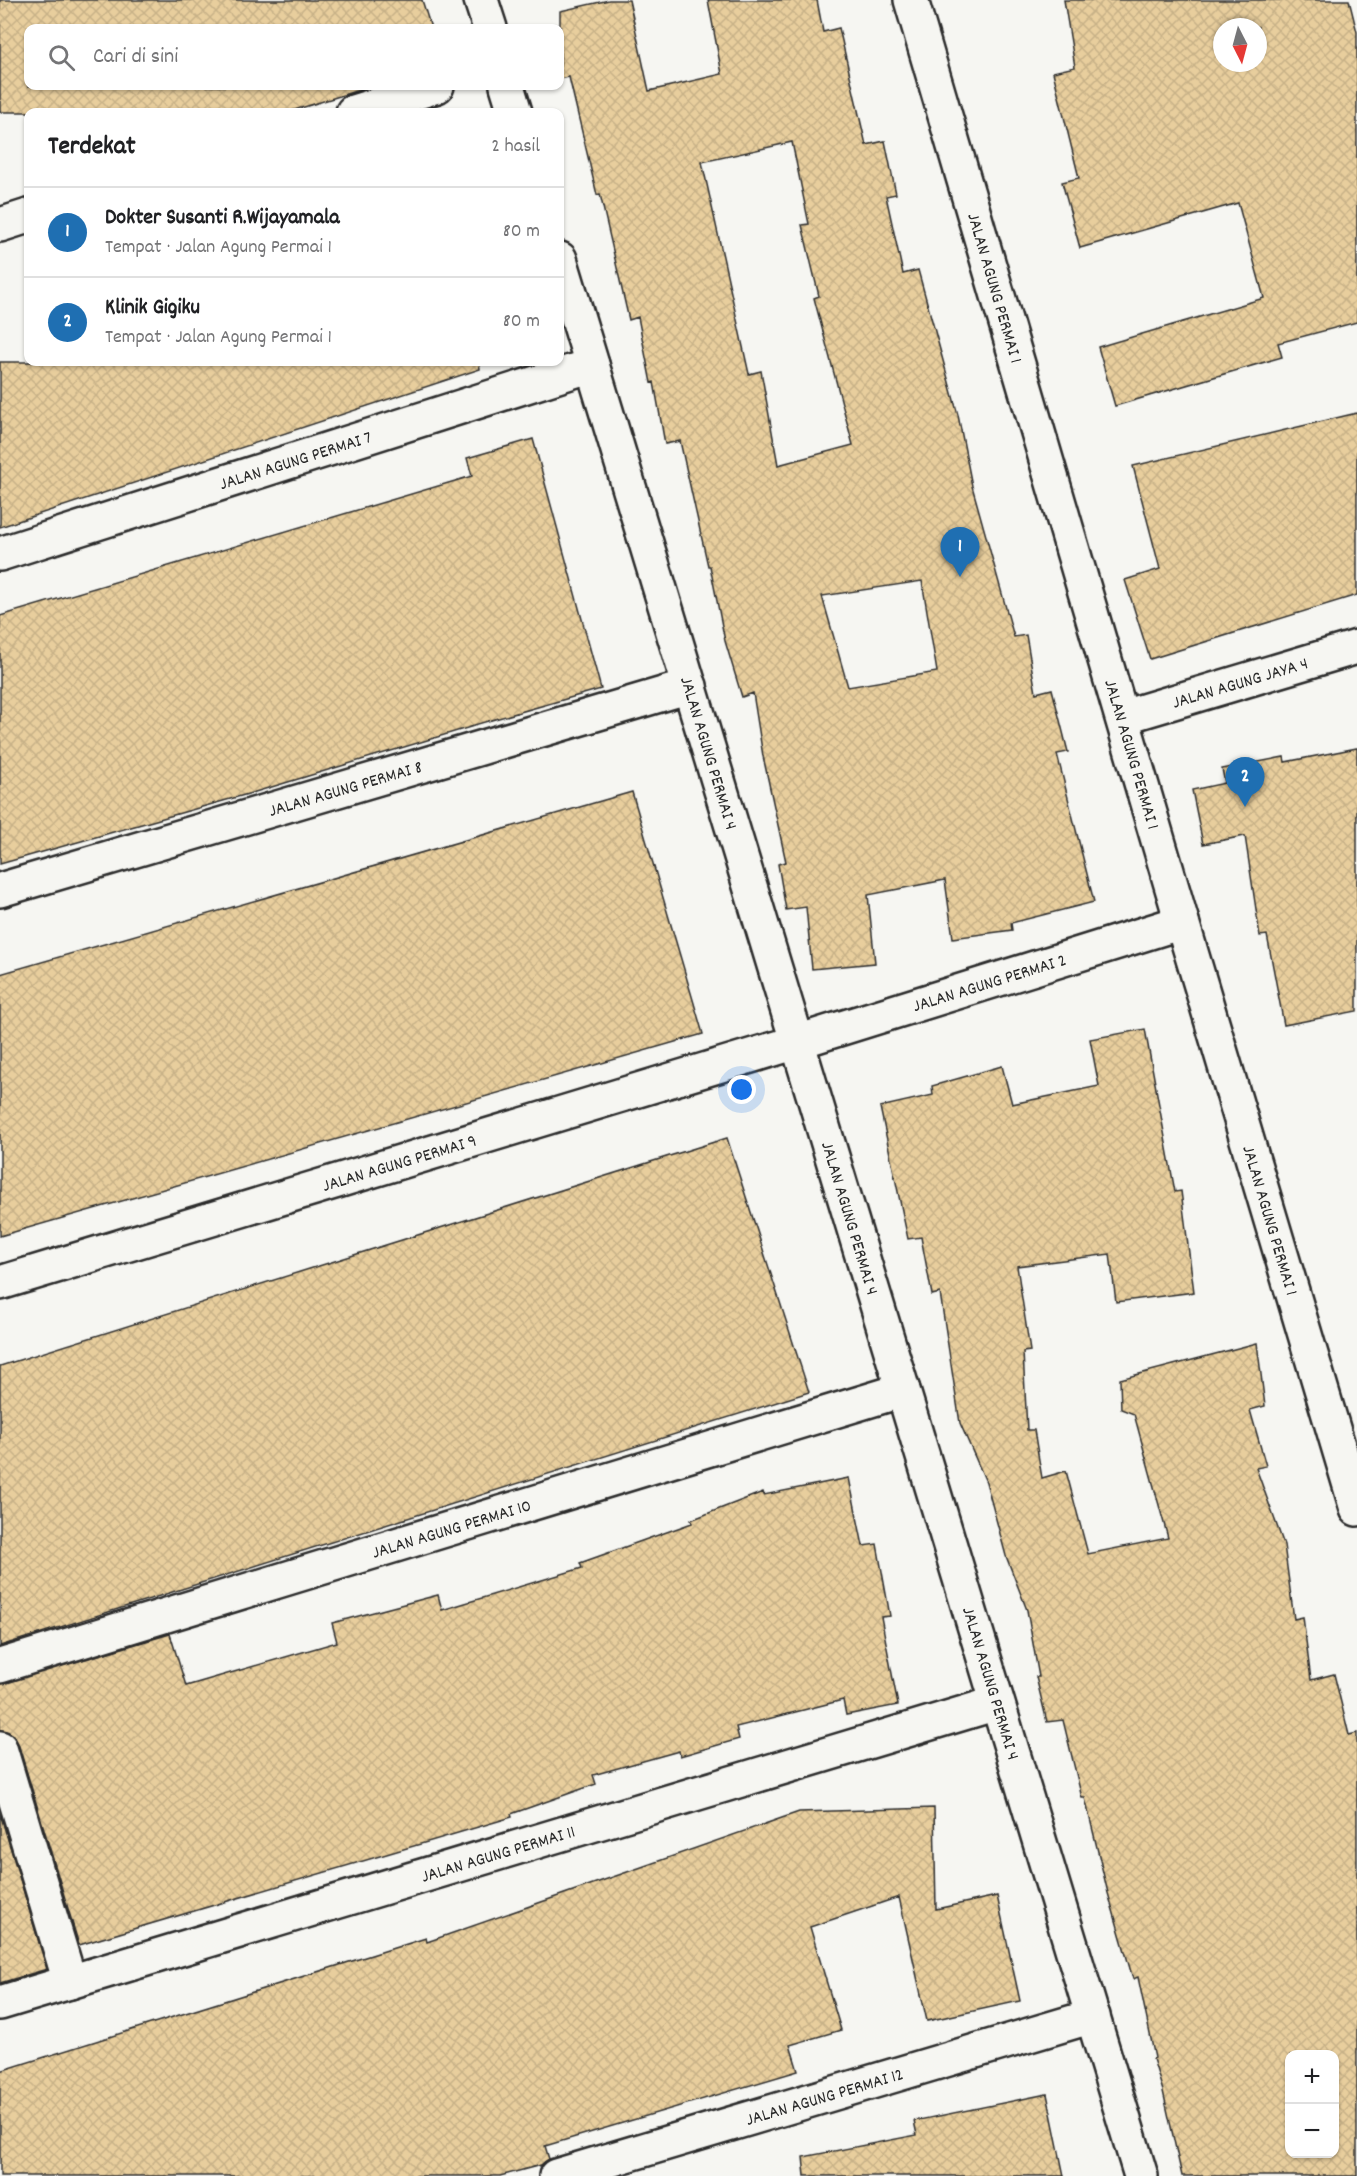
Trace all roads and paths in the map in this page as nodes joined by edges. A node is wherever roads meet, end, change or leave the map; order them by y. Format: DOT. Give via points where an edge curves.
graph roads {
  1 [pos="481,0"];
  2 [pos="910,0"];
  3 [pos="489,24"];
  4 [pos="424,90"];
  5 [pos="508,90"];
  6 [pos="366,108"];
  7 [pos="514,108"];
  8 [pos="24,217"];
  9 [pos="0,225"];
  10 [pos="564,272"];
  11 [pos="592,365"];
  12 [pos="0,554"];
  13 [pos="1357,646"];
  14 [pos="690,686"];
  15 [pos="1123,717"];
  16 [pos="0,890"];
  17 [pos="1182,922"];
  18 [pos="797,1042"];
  19 [pos="0,1283"];
  20 [pos="903,1390"];
  21 [pos="1357,1509"];
  22 [pos="0,1666"];
  23 [pos="997,1702"];
  24 [pos="0,1748"];
  25 [pos="70,1982"];
  26 [pos="0,2003"];
  27 [pos="1093,2016"];
  28 [pos="556,2176"];
  29 [pos="1141,2176"];
  1 -- 3 [label="street"];
  2 -- 15 [label="street, JALAN AGUNG PERMAI 1"];
  4 -- 6 [label="street"];
  5 -- 7 [label="street"];
  8 -- 9 [label="street"];
  10 -- 11 [label="street, JALAN AGUNG PERMAI 4"];
  11 -- 12 [label="street, JALAN AGUNG PERMAI 7"];
  11 -- 14 [label="street, JALAN AGUNG PERMAI 4"];
  13 -- 15 [label="street, JALAN AGUNG JAYA 4"];
  14 -- 16 [label="street, JALAN AGUNG PERMAI 8"];
  14 -- 18 [label="street, JALAN AGUNG PERMAI 4"];
  15 -- 17 [label="street, JALAN AGUNG PERMAI 1"];
  17 -- 18 [label="street, JALAN AGUNG PERMAI 2"];
  17 -- 21 [label="street, JALAN AGUNG PERMAI 1"];
  18 -- 19 [label="street, JALAN AGUNG PERMAI 9"];
  18 -- 20 [label="street, JALAN AGUNG PERMAI 4"];
  20 -- 22 [label="street, JALAN AGUNG PERMAI 10"];
  20 -- 23 [label="street, JALAN AGUNG PERMAI 4"];
  23 -- 25 [label="street, JALAN AGUNG PERMAI 11"];
  23 -- 27 [label="street, JALAN AGUNG PERMAI 4"];
  24 -- 25 [label="street"];
  25 -- 26 [label="street, JALAN AGUNG PERMAI 11"];
  27 -- 28 [label="street, JALAN AGUNG PERMAI 12"];
  27 -- 29 [label="street, JALAN AGUNG PERMAI 4"];
}
